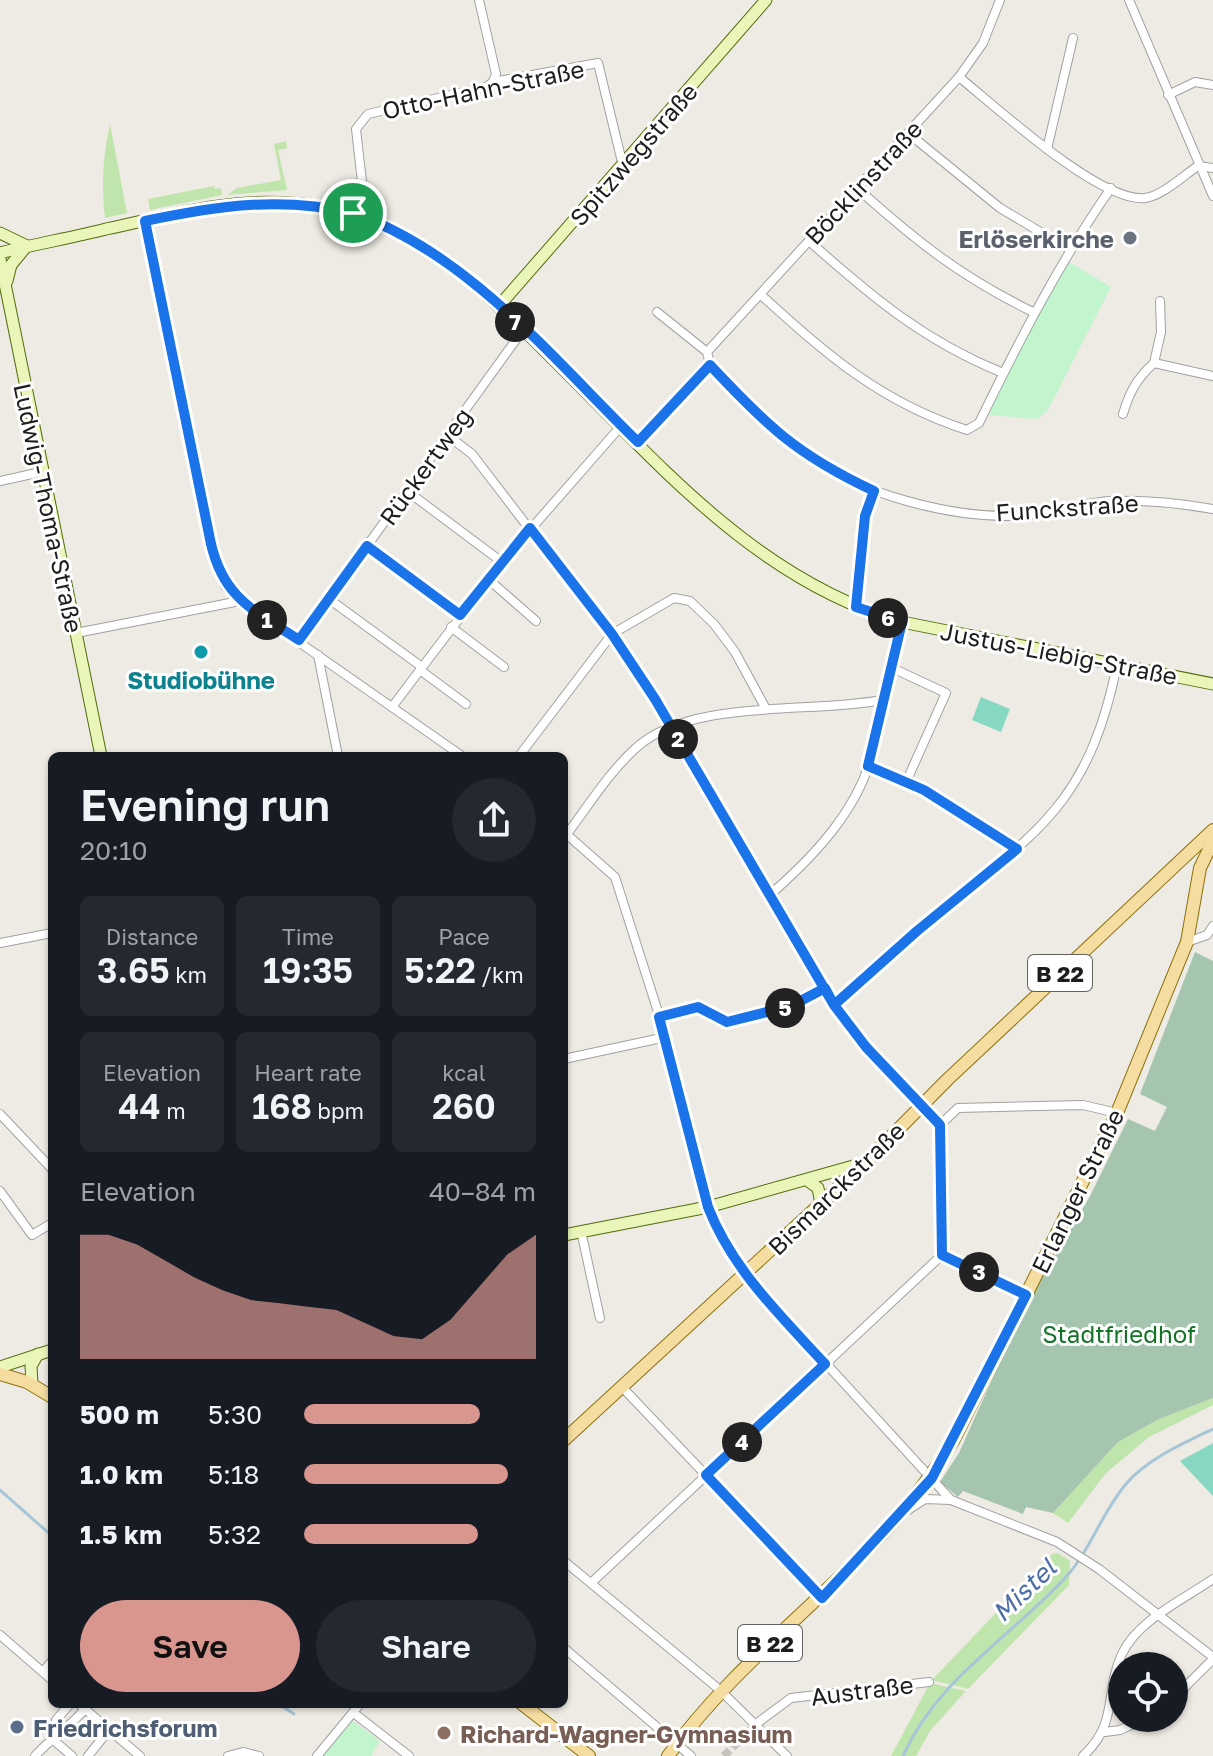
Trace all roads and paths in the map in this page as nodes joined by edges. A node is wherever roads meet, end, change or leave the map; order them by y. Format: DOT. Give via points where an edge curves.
graph roads {
  1 [pos="479,0"];
  2 [pos="766,0"];
  3 [pos="1000,0"];
  4 [pos="1129,0"];
  5 [pos="1073,38"];
  6 [pos="959,77"];
  7 [pos="493,82"];
  8 [pos="1213,85"];
  9 [pos="1168,95"];
  10 [pos="908,133"];
  11 [pos="1047,149"];
  12 [pos="624,166"];
  13 [pos="1198,166"];
  14 [pos="1213,168"];
  15 [pos="857,188"];
  16 [pos="1111,188"];
  17 [pos="1213,196"];
  18 [pos="353,213"];
  19 [pos="145,221"];
  20 [pos="0,233"];
  21 [pos="809,241"];
  22 [pos="27,246"];
  23 [pos="1069,249"];
  24 [pos="0,256"];
  25 [pos="6,290"];
  26 [pos="760,294"];
  27 [pos="1160,301"];
  28 [pos="499,306"];
  29 [pos="657,312"];
  30 [pos="1033,312"];
  31 [pos="523,330"];
  32 [pos="707,352"];
  33 [pos="1154,363"];
  34 [pos="710,365"];
  35 [pos="1003,373"];
  36 [pos="1213,376"];
  37 [pos="1123,414"];
  38 [pos="621,426"];
  39 [pos="447,435"];
  40 [pos="638,442"];
  41 [pos="41,472"];
  42 [pos="0,481"];
  43 [pos="407,491"];
  44 [pos="874,491"];
  45 [pos="1213,509"];
  46 [pos="530,528"];
  47 [pos="367,546"];
  48 [pos="502,562"];
  49 [pos="488,579"];
  50 [pos="329,599"];
  51 [pos="240,601"];
  52 [pos="856,607"];
  53 [pos="460,615"];
  54 [pos="536,621"];
  55 [pos="902,622"];
  56 [pos="451,627"];
  57 [pos="76,633"];
  58 [pos="612,634"];
  59 [pos="299,640"];
  60 [pos="318,655"];
  61 [pos="1117,665"];
  62 [pos="504,667"];
  63 [pos="890,667"];
  64 [pos="338,669"];
  65 [pos="421,669"];
  66 [pos="1213,684"];
  67 [pos="326,689"];
  68 [pos="882,700"];
  69 [pos="466,704"];
  70 [pos="392,707"];
  71 [pos="766,709"];
  72 [pos="672,728"];
  73 [pos="100,752"];
  74 [pos="337,752"];
  75 [pos="456,752"];
  76 [pos="522,752"];
  77 [pos="868,766"];
  78 [pos="907,780"];
  79 [pos="568,830"];
  80 [pos="1213,830"];
  81 [pos="568,835"];
  82 [pos="1213,841"];
  83 [pos="1017,849"];
  84 [pos="1174,866"];
  85 [pos="1198,878"];
  86 [pos="772,893"];
  87 [pos="1213,926"];
  88 [pos="48,934"];
  89 [pos="1187,942"];
  90 [pos="0,943"];
  91 [pos="825,988"];
  92 [pos="834,1005"];
  93 [pos="659,1017"];
  94 [pos="666,1037"];
  95 [pos="568,1058"];
  96 [pos="920,1106"];
  97 [pos="1117,1113"];
  98 [pos="0,1114"];
  99 [pos="940,1125"];
  100 [pos="48,1165"];
  101 [pos="859,1165"];
  102 [pos="807,1180"];
  103 [pos="0,1191"];
  104 [pos="821,1204"];
  105 [pos="708,1207"];
  106 [pos="48,1225"];
  107 [pos="581,1231"];
  108 [pos="568,1234"];
  109 [pos="942,1255"];
  110 [pos="744,1274"];
  111 [pos="1026,1295"];
  112 [pos="600,1318"];
  113 [pos="48,1351"];
  114 [pos="38,1354"];
  115 [pos="825,1364"];
  116 [pos="0,1367"];
  117 [pos="0,1374"];
  118 [pos="32,1385"];
  119 [pos="621,1386"];
  120 [pos="48,1395"];
  121 [pos="568,1436"];
  122 [pos="706,1475"];
  123 [pos="932,1478"];
  124 [pos="951,1500"];
  125 [pos="896,1521"];
  126 [pos="568,1564"];
  127 [pos="1213,1579"];
  128 [pos="591,1583"];
  129 [pos="822,1598"];
  130 [pos="1160,1614"];
  131 [pos="0,1635"];
  132 [pos="568,1651"];
  133 [pos="1213,1658"];
  134 [pos="48,1666"];
  135 [pos="43,1672"];
  136 [pos="48,1676"];
  137 [pos="929,1682"];
  138 [pos="1188,1684"];
  139 [pos="720,1690"];
  140 [pos="66,1708"];
  141 [pos="81,1708"];
  142 [pos="84,1708"];
  143 [pos="358,1708"];
  144 [pos="527,1708"];
  145 [pos="355,1714"];
  146 [pos="756,1724"];
  147 [pos="109,1730"];
  148 [pos="1105,1732"];
  149 [pos="1108,1732"];
  150 [pos="53,1735"];
  151 [pos="677,1743"];
  152 [pos="35,1756"];
  153 [pos="72,1756"];
  154 [pos="88,1756"];
  155 [pos="140,1756"];
  156 [pos="228,1756"];
  157 [pos="259,1756"];
  158 [pos="317,1756"];
  159 [pos="409,1756"];
  160 [pos="589,1756"];
  161 [pos="668,1756"];
  162 [pos="691,1756"];
  163 [pos="787,1756"];
  164 [pos="1083,1756"];
  1 -- 7 [label="street" via="496,74"];
  2 -- 12 [label="main road, Spitzwegstraße"];
  3 -- 6 [label="street, Böcklinstraße" via="983,43"];
  4 -- 9 [label="street"];
  5 -- 11 [label="street"];
  6 -- 10 [label="street, Böcklinstraße"];
  6 -- 11 [label="street"];
  7 -- 12 [label="street, Otto-Hahn-Straße" via="598,63"];
  7 -- 18 [label="street, Otto-Hahn-Straße" via="363,118 356,129 362,182"];
  8 -- 9 [label="street" via="1195,82"];
  9 -- 13 [label="street"];
  10 -- 15 [label="street, Böcklinstraße"];
  10 -- 23 [label="street" via="1000,208"];
  11 -- 16 [label="street"];
  12 -- 28 [label="main road, Spitzwegstraße"];
  13 -- 14 [label="street"];
  13 -- 16 [label="street" via="1150,197"];
  13 -- 17 [label="street"];
  15 -- 21 [label="street, Böcklinstraße"];
  15 -- 30 [label="street" via="956,271"];
  16 -- 23 [label="street"];
  18 -- 19 [label="main road, Justus-Liebig-Straße" via="300,203 236,203"];
  18 -- 28 [label="main road, Justus-Liebig-Straße" via="414,240 457,268"];
  19 -- 22 [label="main road, Justus-Liebig-Straße"];
  19 -- 51 [label="street" via="217,568"];
  20 -- 22 [label="main road"];
  21 -- 26 [label="street, Böcklinstraße"];
  21 -- 35 [label="street" via="900,319"];
  22 -- 24 [label="main road, Justus-Liebig-Straße"];
  22 -- 25 [label="main road" via="11,265"];
  23 -- 30 [label="street"];
  24 -- 25 [label="main road, Ludwig-Thoma-Straße"];
  25 -- 41 [label="main road, Ludwig-Thoma-Straße"];
  26 -- 32 [label="street, Böcklinstraße"];
  26 -- 35 [label="street" via="825,354 872,388 967,430 979,423"];
  27 -- 33 [label="street"];
  28 -- 31 [label="main road, Justus-Liebig-Straße"];
  29 -- 32 [label="street"];
  30 -- 35 [label="street"];
  31 -- 38 [label="main road, Justus-Liebig-Straße"];
  31 -- 39 [label="street, Rückertweg"];
  32 -- 34 [label="street"];
  33 -- 36 [label="street"];
  33 -- 37 [label="street" via="1128,395"];
  34 -- 40 [label="street"];
  34 -- 44 [label="street, Funckstraße" via="797,450"];
  38 -- 40 [label="main road, Justus-Liebig-Straße"];
  38 -- 46 [label="street"];
  39 -- 43 [label="street, Rückertweg"];
  39 -- 46 [label="street" via="472,454"];
  40 -- 52 [label="main road, Justus-Liebig-Straße" via="701,506 758,552"];
  41 -- 42 [label="street"];
  41 -- 57 [label="main road, Ludwig-Thoma-Straße"];
  43 -- 47 [label="street, Rückertweg"];
  43 -- 48 [label="street"];
  44 -- 45 [label="street, Funckstraße" via="971,513 1026,515 1109,501"];
  44 -- 52 [label="street" via="865,516"];
  46 -- 48 [label="street"];
  46 -- 58 [label="street"];
  47 -- 50 [label="street, Rückertweg"];
  47 -- 53 [label="street"];
  48 -- 49 [label="street"];
  49 -- 53 [label="street"];
  49 -- 54 [label="street"];
  50 -- 59 [label="street, Rückertweg"];
  50 -- 65 [label="street"];
  51 -- 57 [label="street"];
  51 -- 59 [label="street"];
  52 -- 55 [label="main road, Justus-Liebig-Straße"];
  53 -- 56 [label="street"];
  55 -- 61 [label="main road, Justus-Liebig-Straße"];
  55 -- 63 [label="street"];
  56 -- 62 [label="street"];
  56 -- 65 [label="street"];
  57 -- 73 [label="main road, Ludwig-Thoma-Straße"];
  58 -- 71 [label="street" via="674,598 690,601 735,652"];
  58 -- 72 [label="street"];
  58 -- 76 [label="street"];
  59 -- 60 [label="street"];
  60 -- 64 [label="street"];
  60 -- 67 [label="street"];
  61 -- 66 [label="main road, Justus-Liebig-Straße"];
  61 -- 83 [label="street" via="1107,714 1077,782 1050,820"];
  63 -- 68 [label="street"];
  63 -- 78 [label="street" via="946,693"];
  64 -- 67 [label="street"];
  64 -- 70 [label="street"];
  65 -- 69 [label="street"];
  65 -- 70 [label="street"];
  67 -- 74 [label="street"];
  68 -- 71 [label="street" via="823,709"];
  68 -- 77 [label="street"];
  70 -- 75 [label="street"];
  71 -- 72 [label="street"];
  72 -- 79 [label="street" via="639,746 619,765"];
  72 -- 86 [label="street"];
  77 -- 78 [label="street"];
  77 -- 86 [label="street" via="822,844"];
  78 -- 83 [label="street"];
  80 -- 84 [label="main road, B 22"];
  81 -- 93 [label="street" via="615,877"];
  82 -- 85 [label="main road, Erlanger Straße / B 22"];
  83 -- 92 [label="street"];
  84 -- 85 [label="main road"];
  84 -- 96 [label="main road, Bismarckstraße / B 22"];
  85 -- 89 [label="main road, Erlanger Straße / B 22"];
  86 -- 91 [label="street"];
  87 -- 89 [label="street" via="1199,940"];
  88 -- 90 [label="street"];
  89 -- 97 [label="main road, Erlanger Straße / B 22"];
  91 -- 92 [label="street"];
  91 -- 93 [label="street" via="791,1006 727,1022 698,1007"];
  92 -- 96 [label="street"];
  93 -- 94 [label="street"];
  94 -- 95 [label="street"];
  94 -- 105 [label="street"];
  96 -- 99 [label="street"];
  96 -- 101 [label="main road, Bismarckstraße / B 22"];
  97 -- 99 [label="street" via="1083,1105 958,1108"];
  97 -- 111 [label="main road, Erlanger Straße / B 22"];
  98 -- 100 [label="street"];
  99 -- 109 [label="street"];
  101 -- 102 [label="main road"];
  101 -- 104 [label="main road, Bismarckstraße / B 22"];
  102 -- 104 [label="main road" via="821,1194"];
  102 -- 105 [label="main road"];
  103 -- 106 [label="street" via="32,1235"];
  104 -- 110 [label="main road, Bismarckstraße / B 22"];
  105 -- 107 [label="main road"];
  105 -- 110 [label="street"];
  107 -- 108 [label="main road"];
  107 -- 112 [label="street"];
  109 -- 111 [label="street"];
  109 -- 115 [label="street"];
  110 -- 115 [label="street"];
  110 -- 119 [label="main road, Bismarckstraße / B 22"];
  111 -- 123 [label="main road, Erlanger Straße / B 22"];
  113 -- 114 [label="main road"];
  114 -- 116 [label="main road"];
  114 -- 118 [label="main road" via="31,1366"];
  115 -- 122 [label="street"];
  115 -- 123 [label="street"];
  117 -- 118 [label="main road"];
  118 -- 120 [label="main road"];
  119 -- 121 [label="main road, Bismarckstraße / B 22"];
  119 -- 122 [label="street"];
  122 -- 128 [label="street"];
  122 -- 129 [label="street"];
  123 -- 124 [label="street"];
  123 -- 125 [label="main road, Erlanger Straße / B 22"];
  124 -- 125 [label="street, Erlanger Straße" via="925,1499"];
  124 -- 130 [label="street" via="1061,1544"];
  125 -- 129 [label="main road, Erlanger Straße / B 22"];
  126 -- 128 [label="street"];
  127 -- 130 [label="street"];
  128 -- 139 [label="street"];
  129 -- 139 [label="main road, Erlanger Straße / B 22"];
  130 -- 133 [label="street"];
  130 -- 148 [label="street" via="1122,1654"];
  131 -- 135 [label="street"];
  132 -- 151 [label="street"];
  133 -- 138 [label="street"];
  134 -- 135 [label="street"];
  135 -- 136 [label="street"];
  137 -- 146 [label="street, Austraße" via="791,1698"];
  139 -- 146 [label="street"];
  139 -- 151 [label="main road, Erlanger Straße / B 22"];
  140 -- 150 [label="street" via="56,1720"];
  141 -- 150 [label="street" via="68,1730"];
  142 -- 147 [label="street"];
  143 -- 145 [label="street"];
  144 -- 160 [label="main road"];
  145 -- 158 [label="street"];
  145 -- 159 [label="street"];
  146 -- 163 [label="street"];
  147 -- 154 [label="street"];
  147 -- 155 [label="street"];
  148 -- 149 [label="street"];
  148 -- 164 [label="street"];
  150 -- 152 [label="street"];
  150 -- 153 [label="street"];
  151 -- 161 [label="main road, Erlanger Straße / B 22"];
  151 -- 162 [label="street"];
  156 -- 157 [label="street"];
}
